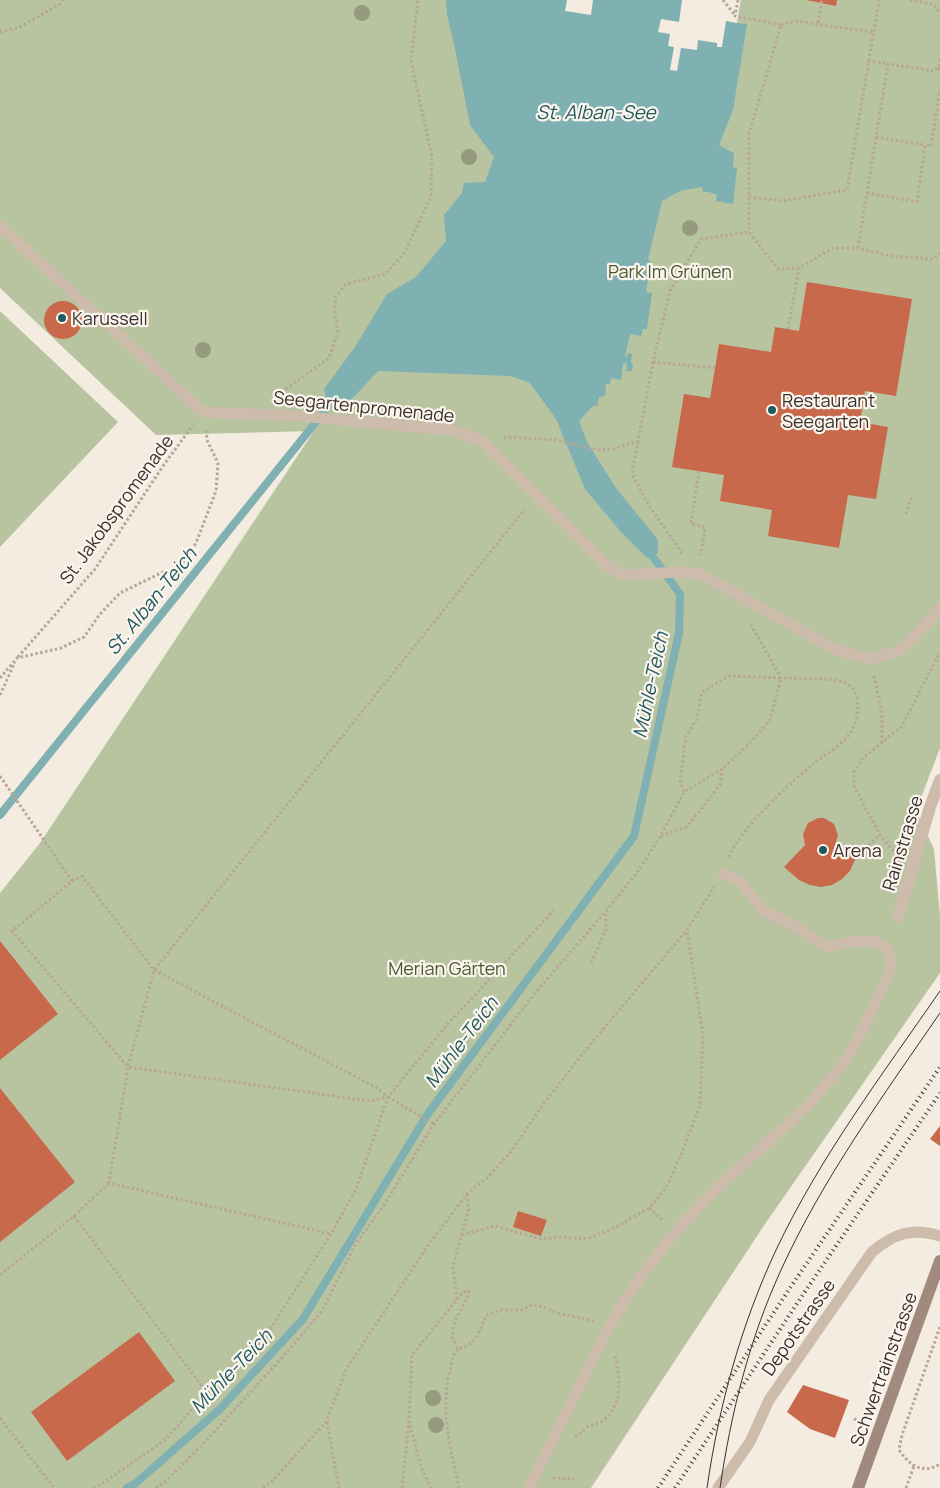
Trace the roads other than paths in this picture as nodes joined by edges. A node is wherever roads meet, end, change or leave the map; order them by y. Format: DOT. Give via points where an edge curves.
graph roads {
  1 [pos="0,226"];
  2 [pos="940,607"];
  3 [pos="940,780"];
  4 [pos="724,873"];
  5 [pos="898,917"];
  6 [pos="940,1236"];
  7 [pos="940,1261"];
  8 [pos="529,1488"];
  9 [pos="718,1488"];
  10 [pos="858,1488"];
  1 -- 2 [label="lane, Seegartenpromenade" via="203,412 272,414 451,430 481,440 607,566 625,575 698,573 836,650 870,659 901,650"];
  3 -- 5 [label="street, Rainstrasse"];
  4 -- 8 [label="lane" via="738,880 764,911 827,947 864,940 874,942 883,945 892,965 863,1032 842,1065 817,1095 677,1231 642,1276 610,1324"];
  6 -- 9 [label="lane, Depotstrasse" via="928,1232 900,1233 872,1252 769,1400 750,1442"];
  7 -- 10 [label="main road, Schwertrainstrasse"];
}
